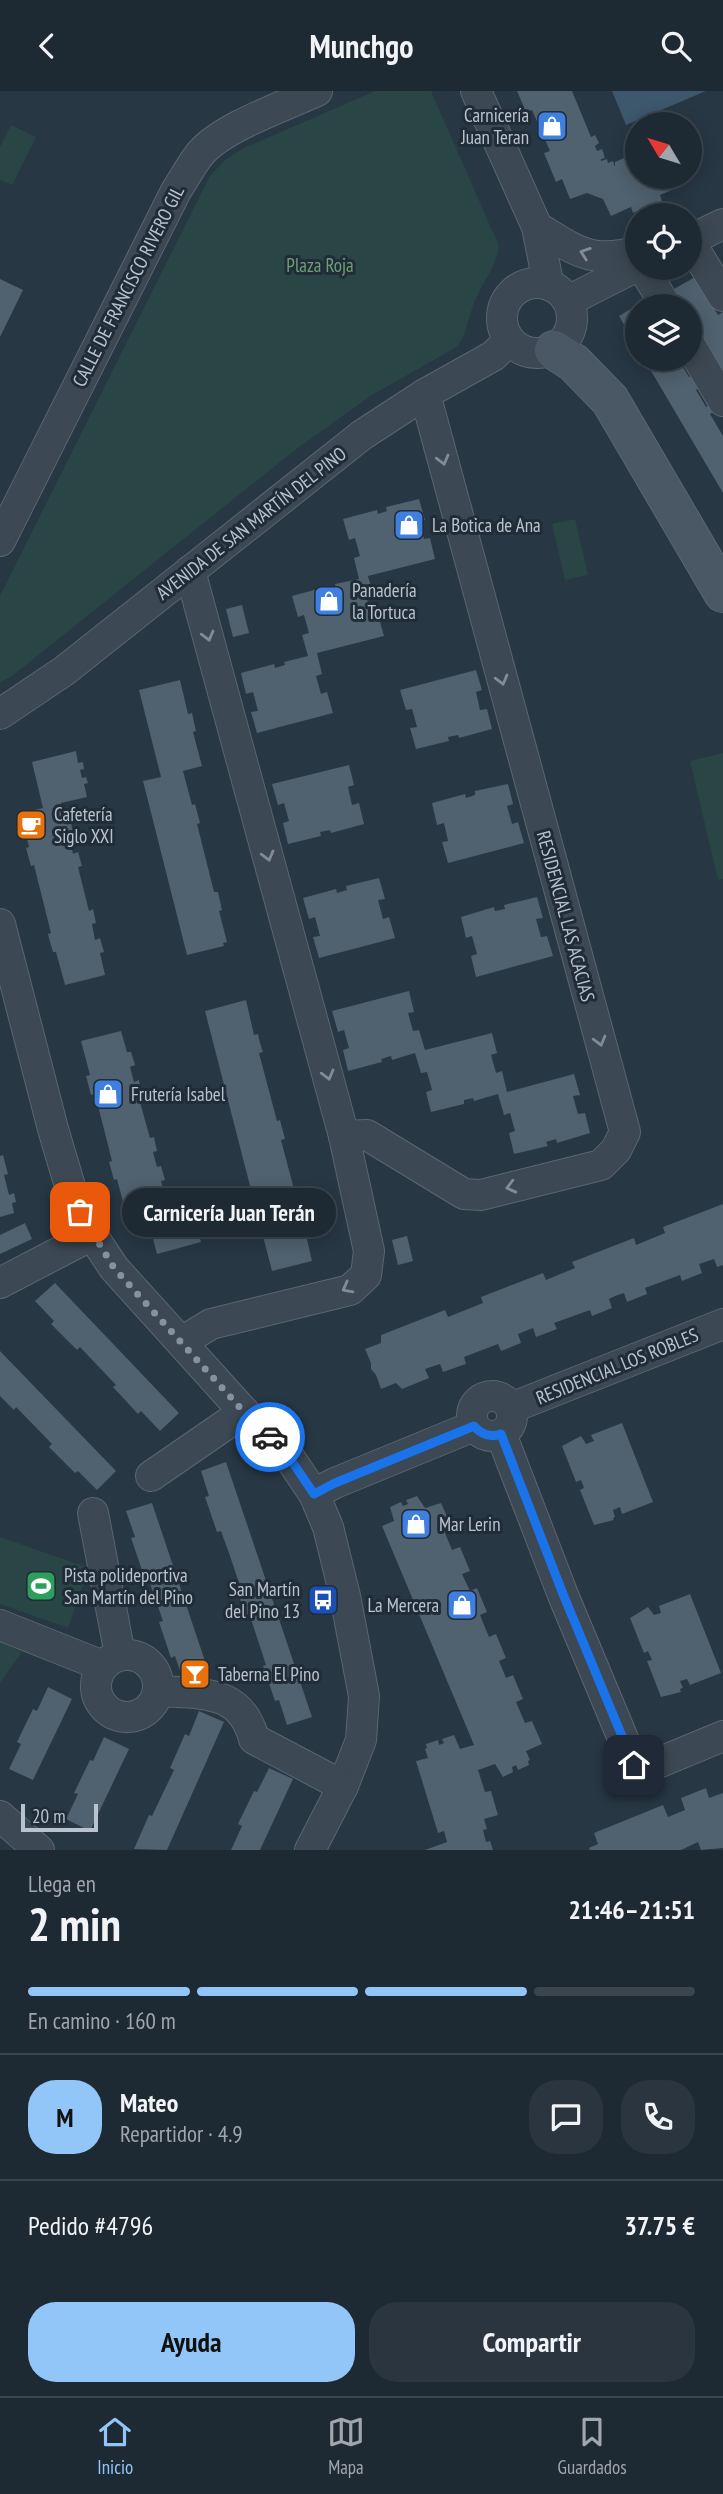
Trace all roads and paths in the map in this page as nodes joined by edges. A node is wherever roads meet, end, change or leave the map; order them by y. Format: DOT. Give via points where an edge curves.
graph roads {
  1 [pos="317,91"];
  2 [pos="476,91"];
  3 [pos="537,227"];
  4 [pos="702,237"];
  5 [pos="625,255"];
  6 [pos="625,270"];
  7 [pos="558,292"];
  8 [pos="723,296"];
  9 [pos="509,341"];
  10 [pos="554,350"];
  11 [pos="702,365"];
  12 [pos="425,394"];
  13 [pos="723,401"];
  14 [pos="0,541"];
  15 [pos="190,571"];
  16 [pos="723,593"];
  17 [pos="0,714"];
  18 [pos="0,924"];
  19 [pos="6,973"];
  20 [pos="344,1136"];
  21 [pos="92,1234"];
  22 [pos="0,1283"];
  23 [pos="723,1324"];
  24 [pos="183,1341"];
  25 [pos="244,1412"];
  26 [pos="495,1422"];
  27 [pos="151,1476"];
  28 [pos="314,1494"];
  29 [pos="93,1513"];
  30 [pos="0,1625"];
  31 [pos="111,1661"];
  32 [pos="158,1691"];
  33 [pos="723,1737"];
  34 [pos="343,1786"];
  35 [pos="0,1816"];
  36 [pos="39,1850"];
  37 [pos="310,1850"];
  1 -- 14 [label="street, CALLE DE FRANCISCO RIVERO GIL" via="243,124 199,154 176,191"];
  2 -- 3 [label="street"];
  5 -- 3 [label="street, one-way" via="594,257"];
  3 -- 7 [label="street"];
  4 -- 8 [label="street"];
  6 -- 7 [label="street"];
  7 -- 9 [label="street" via="532,281 519,288 501,315"];
  7 -- 10 [label="street" via="572,315 565,339"];
  9 -- 10 [label="street" via="526,353"];
  9 -- 12 [label="street, AVENIDA DE SAN MARTÍN DEL PINO" via="494,356"];
  10 -- 16 [label="main road" via="574,363 610,400"];
  11 -- 13 [label="street"];
  12 -- 15 [label="street, AVENIDA DE SAN MARTÍN DEL PINO" via="362,435"];
  12 -- 20 [label="street, RESIDENCIAL LAS ACACIAS, one-way" via="625,1132 601,1165 481,1195 464,1194 367,1135"];
  15 -- 17 [label="street, AVENIDA DE SAN MARTÍN DEL PINO" via="64,671"];
  15 -- 20 [label="street, one-way"];
  18 -- 19 [label="street"];
  19 -- 21 [label="street" via="72,1193"];
  20 -- 24 [label="street, one-way" via="369,1251 366,1275 350,1290 211,1324"];
  21 -- 22 [label="street"];
  21 -- 24 [label="street" via="114,1268"];
  23 -- 26 [label="street, RESIDENCIAL LOS ROBLES"];
  24 -- 25 [label="street"];
  25 -- 27 [label="street"];
  25 -- 28 [label="street" via="287,1454"];
  26 -- 28 [label="street, RESIDENCIAL LOS ROBLES"];
  26 -- 33 [label="street" via="634,1765 646,1768"];
  28 -- 34 [label="street" via="337,1559 364,1696 361,1741"];
  29 -- 31 [label="street"];
  30 -- 31 [label="street"];
  31 -- 32 [label="street" via="140,1657 158,1681"];
  31 -- 32 [label="street" via="97,1675 97,1696 110,1712 120,1717 140,1714 155,1701"];
  32 -- 34 [label="street" via="225,1699 249,1722 254,1739"];
  34 -- 37 [label="street"];
  35 -- 36 [label="street"];
}
